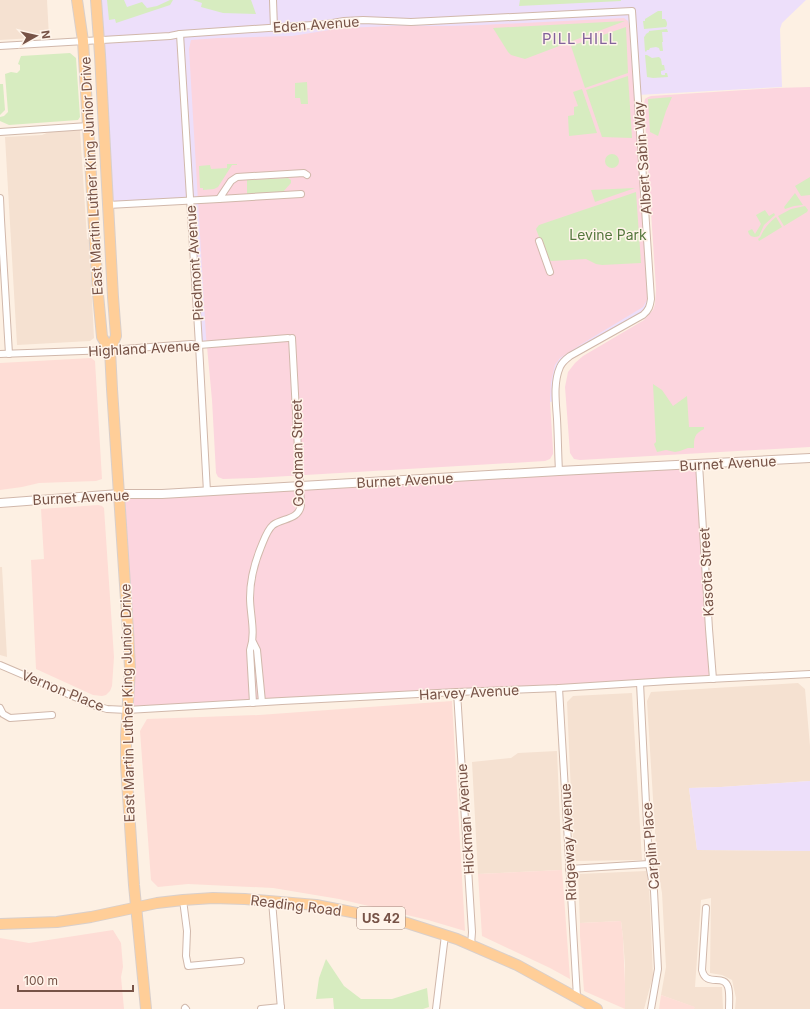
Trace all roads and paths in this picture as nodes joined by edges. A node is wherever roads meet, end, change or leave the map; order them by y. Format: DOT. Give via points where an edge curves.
graph roads {
  1 [pos="77,0"];
  2 [pos="96,0"];
  3 [pos="273,0"];
  4 [pos="632,11"];
  5 [pos="274,28"];
  6 [pos="180,34"];
  7 [pos="99,40"];
  8 [pos="83,41"];
  9 [pos="0,46"];
  10 [pos="88,126"];
  11 [pos="0,132"];
  12 [pos="307,175"];
  13 [pos="302,194"];
  14 [pos="0,198"];
  15 [pos="219,199"];
  16 [pos="190,201"];
  17 [pos="108,205"];
  18 [pos="0,211"];
  19 [pos="539,241"];
  20 [pos="550,272"];
  21 [pos="290,338"];
  22 [pos="199,345"];
  23 [pos="110,350"];
  24 [pos="0,354"];
  25 [pos="9,354"];
  26 [pos="810,458"];
  27 [pos="699,464"];
  28 [pos="559,471"];
  29 [pos="300,486"];
  30 [pos="207,492"];
  31 [pos="119,494"];
  32 [pos="0,503"];
  33 [pos="253,642"];
  34 [pos="0,665"];
  35 [pos="810,674"];
  36 [pos="713,679"];
  37 [pos="640,683"];
  38 [pos="559,688"];
  39 [pos="457,692"];
  40 [pos="262,702"];
  41 [pos="253,703"];
  42 [pos="0,708"];
  43 [pos="127,710"];
  44 [pos="52,715"];
  45 [pos="649,864"];
  46 [pos="569,869"];
  47 [pos="183,900"];
  48 [pos="272,901"];
  49 [pos="137,908"];
  50 [pos="706,908"];
  51 [pos="0,924"];
  52 [pos="445,935"];
  53 [pos="471,945"];
  54 [pos="241,961"];
  55 [pos="577,997"];
  56 [pos="281,1008"];
  57 [pos="146,1009"];
  58 [pos="261,1009"];
  59 [pos="436,1009"];
  60 [pos="597,1009"];
  61 [pos="651,1009"];
  62 [pos="729,1009"];
  1 -- 8 [label="main road, East Martin Luther King Junior Drive"];
  2 -- 7 [label="main road, East Martin Luther King Junior Drive"];
  3 -- 5 [label="street"];
  4 -- 5 [label="street, Eden Avenue" via="411,22 363,20"];
  4 -- 28 [label="street, Albert Sabin Way" via="650,306 643,315 570,356 560,366 556,401"];
  5 -- 6 [label="street, Eden Avenue"];
  6 -- 7 [label="street, Eden Avenue"];
  6 -- 16 [label="street, Piedmont Avenue"];
  7 -- 8 [label="street, Eden Avenue"];
  7 -- 17 [label="main road, East Martin Luther King Junior Drive"];
  8 -- 9 [label="street, Eden Avenue"];
  8 -- 10 [label="main road, East Martin Luther King Junior Drive"];
  10 -- 11 [label="street"];
  10 -- 23 [label="main road, East Martin Luther King Junior Drive" via="102,337"];
  12 -- 15 [label="street" via="304,173 237,177 231,181"];
  13 -- 15 [label="street"];
  14 -- 18 [label="street"];
  15 -- 16 [label="street"];
  16 -- 17 [label="street"];
  16 -- 22 [label="street, Piedmont Avenue"];
  17 -- 23 [label="main road, East Martin Luther King Junior Drive" via="116,336"];
  18 -- 25 [label="street"];
  19 -- 20 [label="street"];
  21 -- 22 [label="street, Highland Avenue"];
  21 -- 29 [label="street, Goodman Street"];
  22 -- 23 [label="street, Highland Avenue"];
  22 -- 30 [label="street, Piedmont Avenue"];
  23 -- 25 [label="street, Highland Avenue"];
  23 -- 31 [label="main road, East Martin Luther King Junior Drive"];
  24 -- 25 [label="street, Highland Avenue"];
  26 -- 27 [label="street, Burnet Avenue"];
  27 -- 28 [label="street, Burnet Avenue"];
  27 -- 36 [label="street, Kasota Street"];
  28 -- 29 [label="street, Burnet Avenue"];
  29 -- 30 [label="street, Burnet Avenue"];
  29 -- 33 [label="street, Goodman Street" via="301,505 298,513 273,525 254,563 250,584"];
  30 -- 31 [label="street, Burnet Avenue"];
  31 -- 32 [label="street, Burnet Avenue"];
  31 -- 43 [label="main road, East Martin Luther King Junior Drive" via="130,668"];
  33 -- 40 [label="street, Goodman Street" via="257,650"];
  33 -- 41 [label="street, Goodman Street" via="250,650"];
  34 -- 43 [label="street, Vernon Place" via="96,706"];
  35 -- 36 [label="street, Harvey Avenue"];
  36 -- 37 [label="street, Harvey Avenue"];
  37 -- 38 [label="street, Harvey Avenue"];
  37 -- 45 [label="street, Carplin Place"];
  38 -- 39 [label="street, Harvey Avenue"];
  38 -- 46 [label="street, Ridgeway Avenue"];
  39 -- 40 [label="street, Harvey Avenue"];
  39 -- 53 [label="street, Hickman Avenue"];
  40 -- 41 [label="street, Harvey Avenue"];
  41 -- 43 [label="street, Harvey Avenue"];
  42 -- 44 [label="street, Vernon Place" via="3,714 10,718"];
  43 -- 49 [label="main road, East Martin Luther King Junior Drive" via="126,765"];
  45 -- 46 [label="street"];
  45 -- 61 [label="street, Carplin Place" via="654,891 658,969"];
  46 -- 55 [label="street, Ridgeway Avenue"];
  47 -- 48 [label="main road, Reading Road / US 42" via="232,898"];
  47 -- 49 [label="main road, Reading Road / US 42"];
  47 -- 54 [label="street" via="188,966"];
  48 -- 52 [label="main road, Reading Road / US 42" via="316,905 407,923"];
  48 -- 56 [label="street"];
  49 -- 51 [label="main road, Reading Road / US 42" via="57,922"];
  49 -- 57 [label="main road, East Martin Luther King Junior Drive"];
  50 -- 62 [label="street" via="702,970 705,977 726,983"];
  52 -- 53 [label="main road, Reading Road / US 42"];
  52 -- 59 [label="street"];
  53 -- 55 [label="main road, Reading Road / US 42" via="517,965"];
  55 -- 60 [label="main road, Reading Road / US 42"];
  56 -- 58 [label="street"];
}
